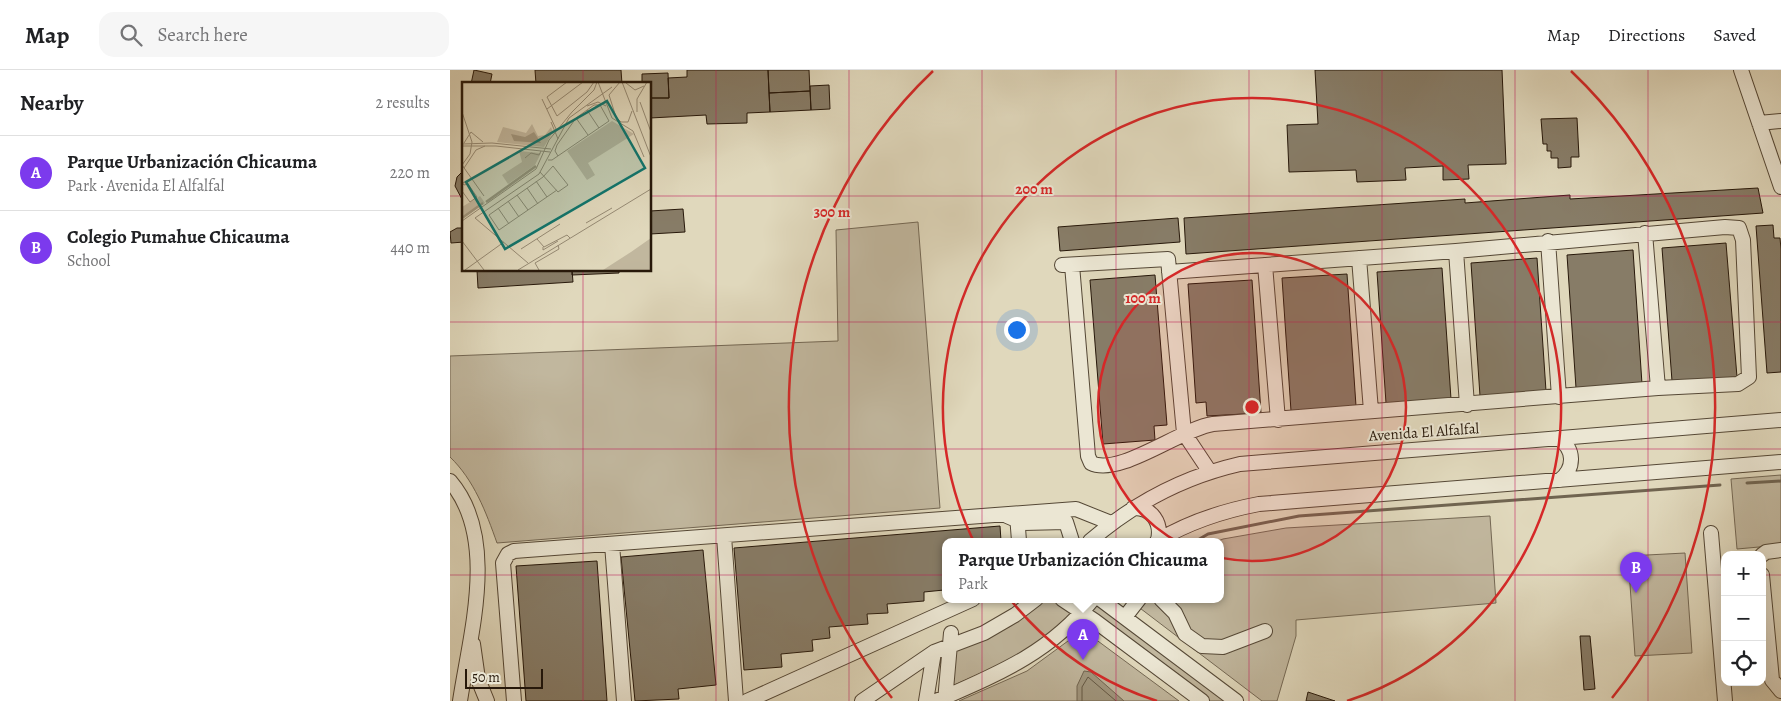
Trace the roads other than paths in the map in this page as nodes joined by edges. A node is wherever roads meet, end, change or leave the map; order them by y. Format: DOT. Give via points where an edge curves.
graph roads {
  1 [pos="1741,70"];
  2 [pos="1781,120"];
  3 [pos="1759,122"];
  4 [pos="1781,186"];
  5 [pos="1645,233"];
  6 [pos="1548,241"];
  7 [pos="1456,251"];
  8 [pos="1359,258"];
  9 [pos="1265,265"];
  10 [pos="1169,272"];
  11 [pos="1658,388"];
  12 [pos="1559,397"];
  13 [pos="1467,405"];
  14 [pos="1371,411"];
  15 [pos="1278,420"];
  16 [pos="1781,420"];
  17 [pos="1184,434"];
  18 [pos="1558,438"];
  19 [pos="1781,462"];
  20 [pos="1210,472"];
  21 [pos="1560,480"];
  22 [pos="450,481"];
  23 [pos="1133,508"];
  24 [pos="1013,517"];
  25 [pos="1111,523"];
  26 [pos="1711,534"];
  27 [pos="724,536"];
  28 [pos="1018,538"];
  29 [pos="1071,538"];
  30 [pos="1094,538"];
  31 [pos="1158,538"];
  32 [pos="1163,538"];
  33 [pos="612,544"];
  34 [pos="1781,550"];
  35 [pos="1766,552"];
  36 [pos="1764,596"];
  37 [pos="965,603"];
  38 [pos="1030,603"];
  39 [pos="1068,603"];
  40 [pos="1090,603"];
  41 [pos="1106,603"];
  42 [pos="1136,603"];
  43 [pos="1165,603"];
  44 [pos="1083,612"];
  45 [pos="1126,617"];
  46 [pos="472,619"];
  47 [pos="1265,631"];
  48 [pos="951,633"];
  49 [pos="949,648"];
  50 [pos="934,652"];
  51 [pos="1781,691"];
  52 [pos="1781,697"];
  53 [pos="942,700"];
  54 [pos="460,701"];
  55 [pos="487,701"];
  56 [pos="514,701"];
  57 [pos="624,701"];
  58 [pos="736,701"];
  59 [pos="747,701"];
  60 [pos="862,701"];
  61 [pos="926,701"];
  62 [pos="1202,701"];
  63 [pos="1236,701"];
  64 [pos="1725,701"];
  65 [pos="1779,701"];
  1 -- 3 [label="street"];
  2 -- 3 [label="street"];
  3 -- 4 [label="street"];
  5 -- 6 [label="street"];
  5 -- 11 [label="street"];
  5 -- 11 [label="street" via="1739,228 1743,240 1749,377 1738,384"];
  6 -- 7 [label="street"];
  6 -- 12 [label="street"];
  7 -- 8 [label="street"];
  7 -- 13 [label="street"];
  8 -- 9 [label="street"];
  8 -- 14 [label="street"];
  9 -- 10 [label="street"];
  9 -- 15 [label="street"];
  10 -- 17 [label="street"];
  10 -- 17 [label="street" via="1168,259 1067,265 1091,463 1097,466 1118,465"];
  11 -- 12 [label="street"];
  12 -- 13 [label="street"];
  13 -- 14 [label="street"];
  14 -- 15 [label="street"];
  15 -- 17 [label="street" via="1213,424"];
  16 -- 18 [label="street, Avenida El Alfalfal"];
  17 -- 20 [label="street"];
  18 -- 20 [label="street, Avenida El Alfalfal" via="1251,462"];
  18 -- 21 [label="street" via="1572,457 1570,468"];
  19 -- 21 [label="street"];
  20 -- 23 [label="street, Avenida El Alfalfal" via="1180,483"];
  21 -- 32 [label="street" via="1259,504 1211,516"];
  22 -- 46 [label="street" via="467,507 478,546"];
  23 -- 25 [label="street, Avenida El Alfalfal"];
  23 -- 31 [label="street" via="1146,510 1154,516 1159,525"];
  24 -- 25 [label="street" via="1076,509"];
  24 -- 27 [label="street"];
  24 -- 28 [label="street"];
  24 -- 29 [label="street" via="1023,523 1066,522"];
  25 -- 30 [label="street, Avenida El Alfalfal"];
  26 -- 64 [label="street"];
  27 -- 33 [label="street"];
  27 -- 58 [label="street"];
  33 -- 56 [label="street" via="514,551 503,560"];
  33 -- 57 [label="street"];
  34 -- 35 [label="street"];
  36 -- 51 [label="street" via="1772,680"];
  37 -- 59 [label="street"];
  38 -- 49 [label="street" via="1004,622"];
  39 -- 44 [label="street"];
  40 -- 44 [label="street"];
  41 -- 45 [label="street"];
  42 -- 45 [label="street"];
  43 -- 47 [label="street" via="1175,613 1185,634 1202,646 1223,647"];
  44 -- 53 [label="street" via="1038,652"];
  44 -- 62 [label="street"];
  45 -- 63 [label="street"];
  46 -- 54 [label="street"];
  46 -- 55 [label="street" via="476,669"];
  48 -- 49 [label="street"];
  49 -- 50 [label="street"];
  49 -- 53 [label="street"];
  50 -- 60 [label="street"];
  50 -- 61 [label="street"];
  52 -- 65 [label="street"];
}
